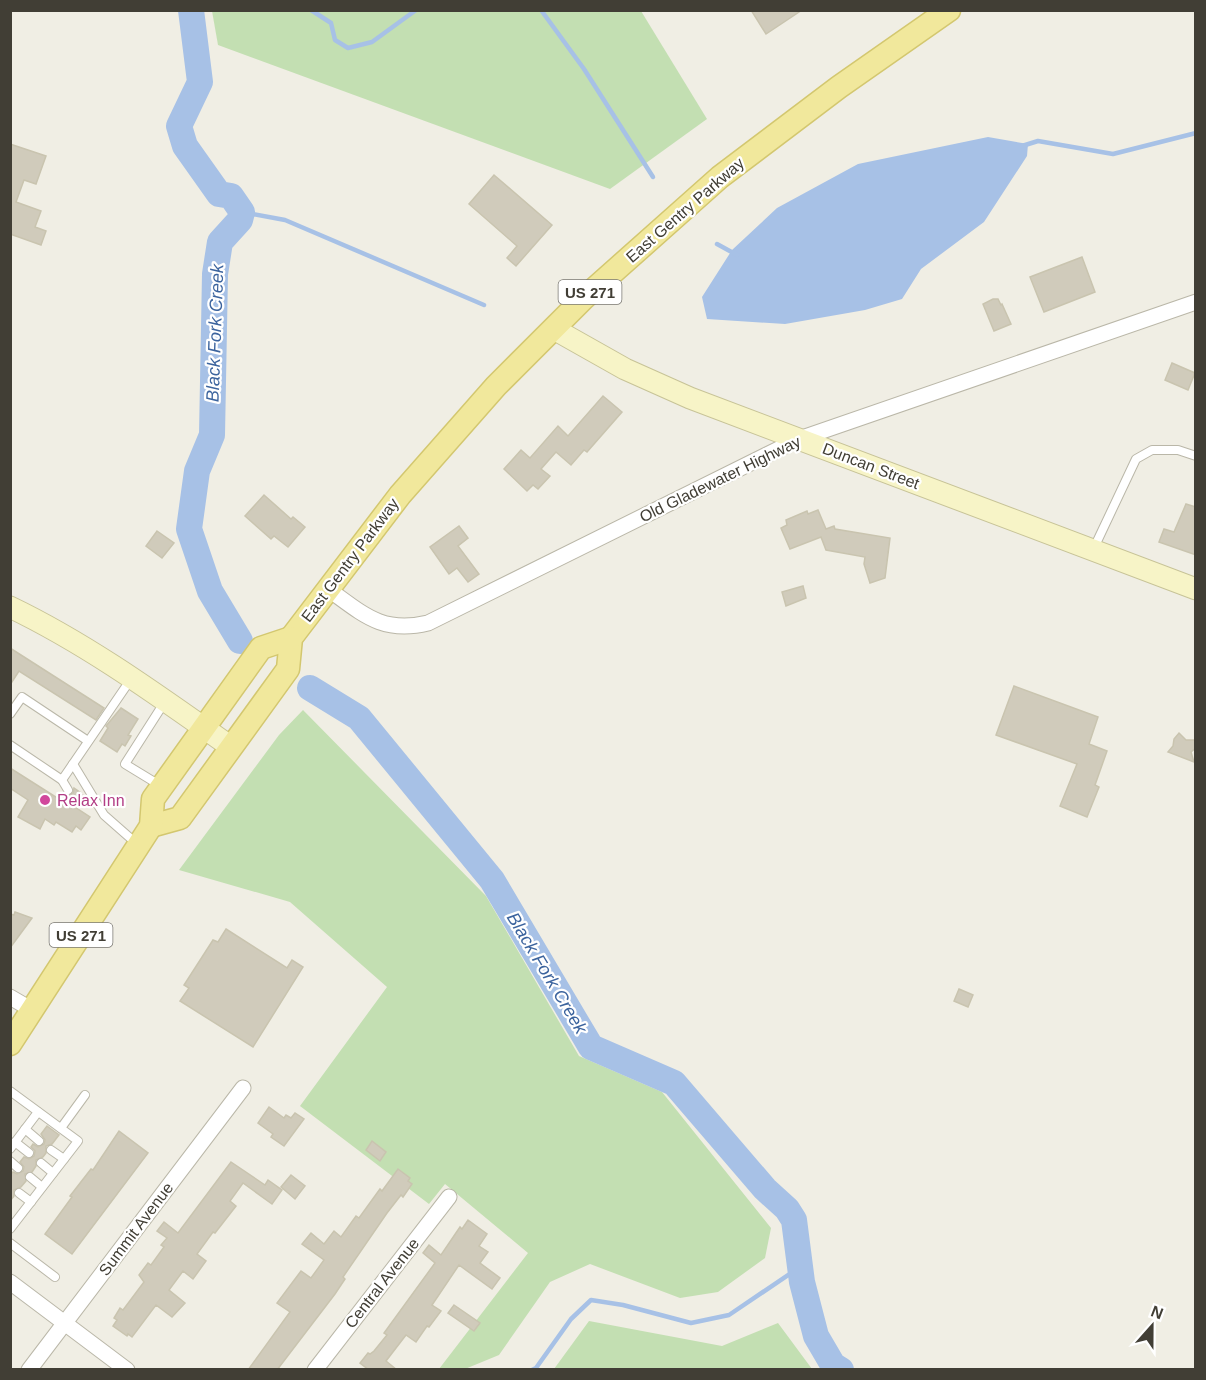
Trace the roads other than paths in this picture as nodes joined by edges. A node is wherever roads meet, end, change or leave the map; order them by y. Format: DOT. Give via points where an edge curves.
graph roads {
  1 [pos="949,10"];
  2 [pos="1196,302"];
  3 [pos="554,329"];
  4 [pos="799,439"];
  5 [pos="1196,456"];
  6 [pos="1092,550"];
  7 [pos="328,589"];
  8 [pos="1196,589"];
  9 [pos="10,607"];
  10 [pos="291,638"];
  11 [pos="132,678"];
  12 [pos="165,701"];
  13 [pos="10,714"];
  14 [pos="204,728"];
  15 [pos="88,741"];
  16 [pos="10,745"];
  17 [pos="231,747"];
  18 [pos="73,764"];
  19 [pos="62,780"];
  20 [pos="162,786"];
  21 [pos="68,790"];
  22 [pos="80,799"];
  23 [pos="95,803"];
  24 [pos="151,826"];
  25 [pos="139,845"];
  26 [pos="10,997"];
  27 [pos="34,1011"];
  28 [pos="10,1044"];
  29 [pos="243,1088"];
  30 [pos="10,1091"];
  31 [pos="85,1095"];
  32 [pos="38,1112"];
  33 [pos="61,1128"];
  34 [pos="25,1130"];
  35 [pos="39,1141"];
  36 [pos="13,1146"];
  37 [pos="51,1150"];
  38 [pos="29,1154"];
  39 [pos="64,1159"];
  40 [pos="10,1161"];
  41 [pos="41,1163"];
  42 [pos="18,1168"];
  43 [pos="53,1173"];
  44 [pos="30,1177"];
  45 [pos="42,1187"];
  46 [pos="19,1193"];
  47 [pos="448,1197"];
  48 [pos="31,1202"];
  49 [pos="12,1224"];
  50 [pos="10,1243"];
  51 [pos="56,1277"];
  52 [pos="10,1282"];
  53 [pos="64,1322"];
  54 [pos="29,1370"];
  55 [pos="127,1370"];
  56 [pos="315,1370"];
  1 -- 3 [label="main road, East Gentry Parkway / US 271" via="927,21 720,177"];
  2 -- 4 [label="street, Old Gladewater Highway"];
  3 -- 4 [label="street, Duncan Street" via="625,369"];
  3 -- 7 [label="main road, East Gentry Parkway / US 271" via="496,386 400,495"];
  4 -- 6 [label="street, Duncan Street"];
  4 -- 7 [label="street, Old Gladewater Highway" via="428,623 404,628 379,623"];
  5 -- 6 [label="lane" via="1178,450 1152,450 1136,459"];
  6 -- 8 [label="street, Duncan Street"];
  7 -- 10 [label="main road, East Gentry Parkway / US 271"];
  9 -- 11 [label="street"];
  10 -- 14 [label="main road, East Gentry Parkway / US 271" via="261,648"];
  10 -- 17 [label="main road, East Gentry Parkway" via="288,669"];
  11 -- 12 [label="street"];
  11 -- 15 [label="lane"];
  12 -- 14 [label="street"];
  12 -- 20 [label="lane" via="126,764"];
  13 -- 15 [label="lane" via="22,697"];
  14 -- 17 [label="street"];
  14 -- 20 [label="main road, East Gentry Parkway / US 271"];
  15 -- 18 [label="lane"];
  16 -- 19 [label="lane"];
  17 -- 24 [label="main road, East Gentry Parkway" via="180,818"];
  18 -- 19 [label="lane"];
  18 -- 23 [label="lane"];
  19 -- 21 [label="lane"];
  20 -- 24 [label="main road, East Gentry Parkway / US 271" via="153,799"];
  22 -- 23 [label="lane"];
  23 -- 25 [label="lane"];
  24 -- 25 [label="main road, East Gentry Parkway / US 271"];
  25 -- 27 [label="main road, East Gentry Parkway / US 271"];
  26 -- 27 [label="street"];
  27 -- 28 [label="main road, East Gentry Parkway / US 271"];
  29 -- 53 [label="street, Summit Avenue"];
  30 -- 32 [label="lane"];
  31 -- 33 [label="lane"];
  32 -- 33 [label="lane"];
  32 -- 34 [label="lane"];
  33 -- 39 [label="lane" via="78,1141"];
  34 -- 35 [label="lane"];
  34 -- 36 [label="lane"];
  36 -- 38 [label="lane"];
  37 -- 39 [label="lane"];
  39 -- 43 [label="lane"];
  40 -- 42 [label="lane"];
  41 -- 43 [label="lane"];
  43 -- 45 [label="lane"];
  44 -- 45 [label="lane"];
  45 -- 48 [label="lane"];
  46 -- 48 [label="lane"];
  47 -- 56 [label="street, Central Avenue"];
  48 -- 49 [label="lane"];
  50 -- 51 [label="lane"];
  52 -- 53 [label="street"];
  53 -- 54 [label="street, Summit Avenue"];
  53 -- 55 [label="street"];
}
